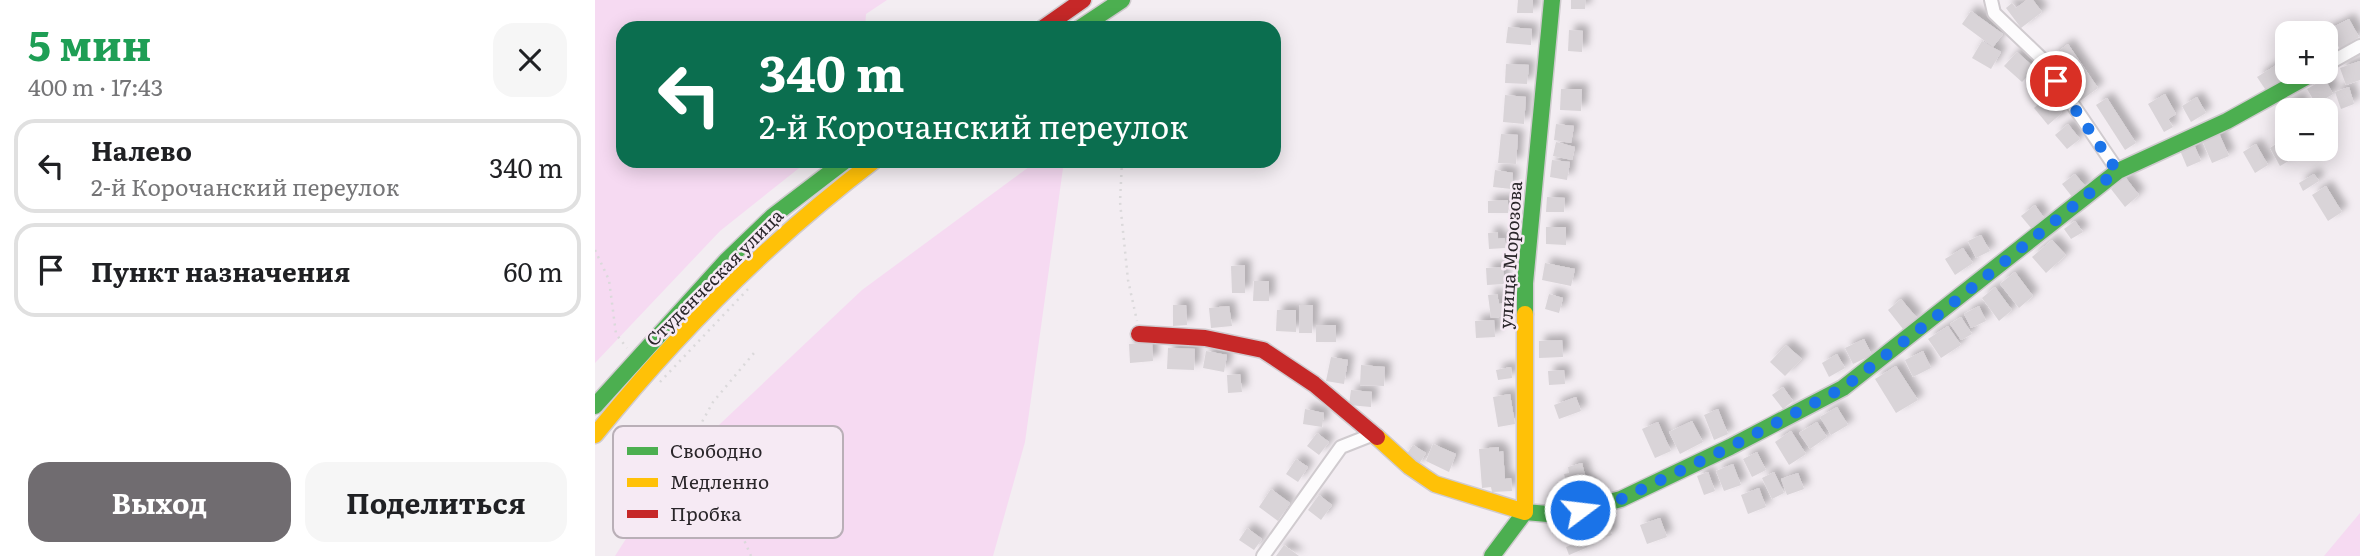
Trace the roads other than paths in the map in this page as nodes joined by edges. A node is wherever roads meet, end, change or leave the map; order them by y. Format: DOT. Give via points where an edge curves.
graph roads {
  1 [pos="1083,0"];
  2 [pos="1122,0"];
  3 [pos="1552,0"];
  4 [pos="1991,0"];
  5 [pos="1053,21"];
  6 [pos="1090,21"];
  7 [pos="2360,46"];
  8 [pos="2338,58"];
  9 [pos="2293,84"];
  10 [pos="836,168"];
  11 [pos="877,168"];
  12 [pos="2117,171"];
  13 [pos="1139,334"];
  14 [pos="595,406"];
  15 [pos="1374,434"];
  16 [pos="595,436"];
  17 [pos="1525,512"];
  18 [pos="1263,556"];
  19 [pos="1492,556"];
  1 -- 5 [label="street"];
  2 -- 6 [label="street"];
  3 -- 17 [label="street, улица Морозова" via="1525,283"];
  4 -- 12 [label="street" via="1994,13 2041,58"];
  7 -- 8 [label="street"];
  9 -- 12 [label="street" via="2227,121"];
  10 -- 14 [label="street, Студенческая улица" via="773,216 726,261"];
  11 -- 16 [label="street, Студенческая улица" via="781,236 694,321"];
  12 -- 17 [label="street" via="1843,388 1621,499 1559,515"];
  13 -- 15 [label="street" via="1205,338 1263,350 1314,384"];
  15 -- 17 [label="street" via="1435,484"];
  15 -- 18 [label="street" via="1341,447"];
  17 -- 19 [label="street"];
}
